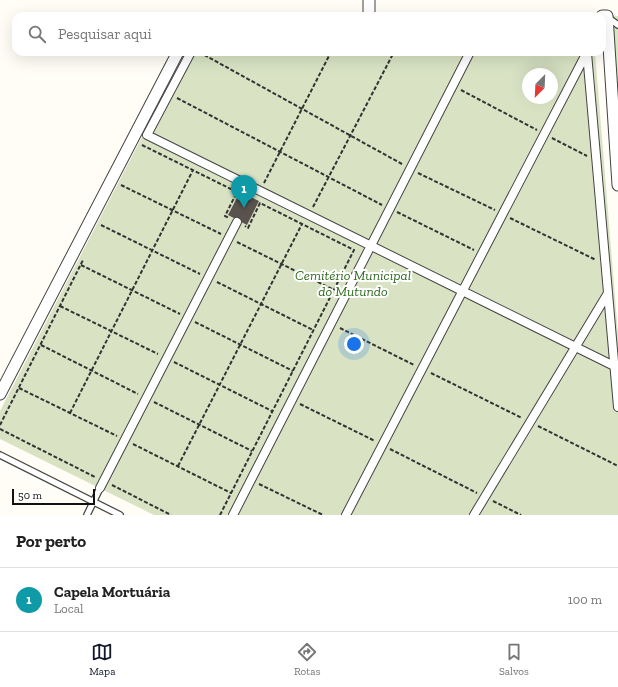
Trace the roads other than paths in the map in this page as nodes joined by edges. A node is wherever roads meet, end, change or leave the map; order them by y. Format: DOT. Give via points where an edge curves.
graph roads {
  1 [pos="370,0"];
  2 [pos="369,12"];
  3 [pos="606,17"];
  4 [pos="618,25"];
  5 [pos="606,40"];
  6 [pos="176,56"];
  7 [pos="189,56"];
  8 [pos="468,56"];
  9 [pos="585,56"];
  10 [pos="587,56"];
  11 [pos="618,185"];
  12 [pos="237,222"];
  13 [pos="371,246"];
  14 [pos="463,291"];
  15 [pos="608,293"];
  16 [pos="576,347"];
  17 [pos="614,366"];
  18 [pos="0,394"];
  19 [pos="618,407"];
  20 [pos="0,455"];
  21 [pos="102,485"];
  22 [pos="94,502"];
  23 [pos="87,515"];
  24 [pos="120,515"];
  25 [pos="233,515"];
  26 [pos="346,515"];
  27 [pos="474,515"];
  1 -- 2 [label="street"];
  3 -- 4 [label="lane"];
  5 -- 11 [label="street"];
  6 -- 18 [label="street"];
  7 -- 13 [label="street" via="147,136"];
  8 -- 13 [label="street"];
  9 -- 14 [label="street"];
  10 -- 15 [label="street"];
  12 -- 21 [label="street"];
  13 -- 14 [label="street"];
  13 -- 25 [label="street"];
  14 -- 16 [label="street"];
  14 -- 26 [label="street"];
  15 -- 16 [label="street"];
  15 -- 17 [label="street"];
  16 -- 17 [label="street"];
  16 -- 27 [label="street"];
  17 -- 19 [label="street"];
  20 -- 22 [label="lane"];
  21 -- 22 [label="lane"];
  22 -- 23 [label="lane"];
  22 -- 24 [label="lane"];
}
